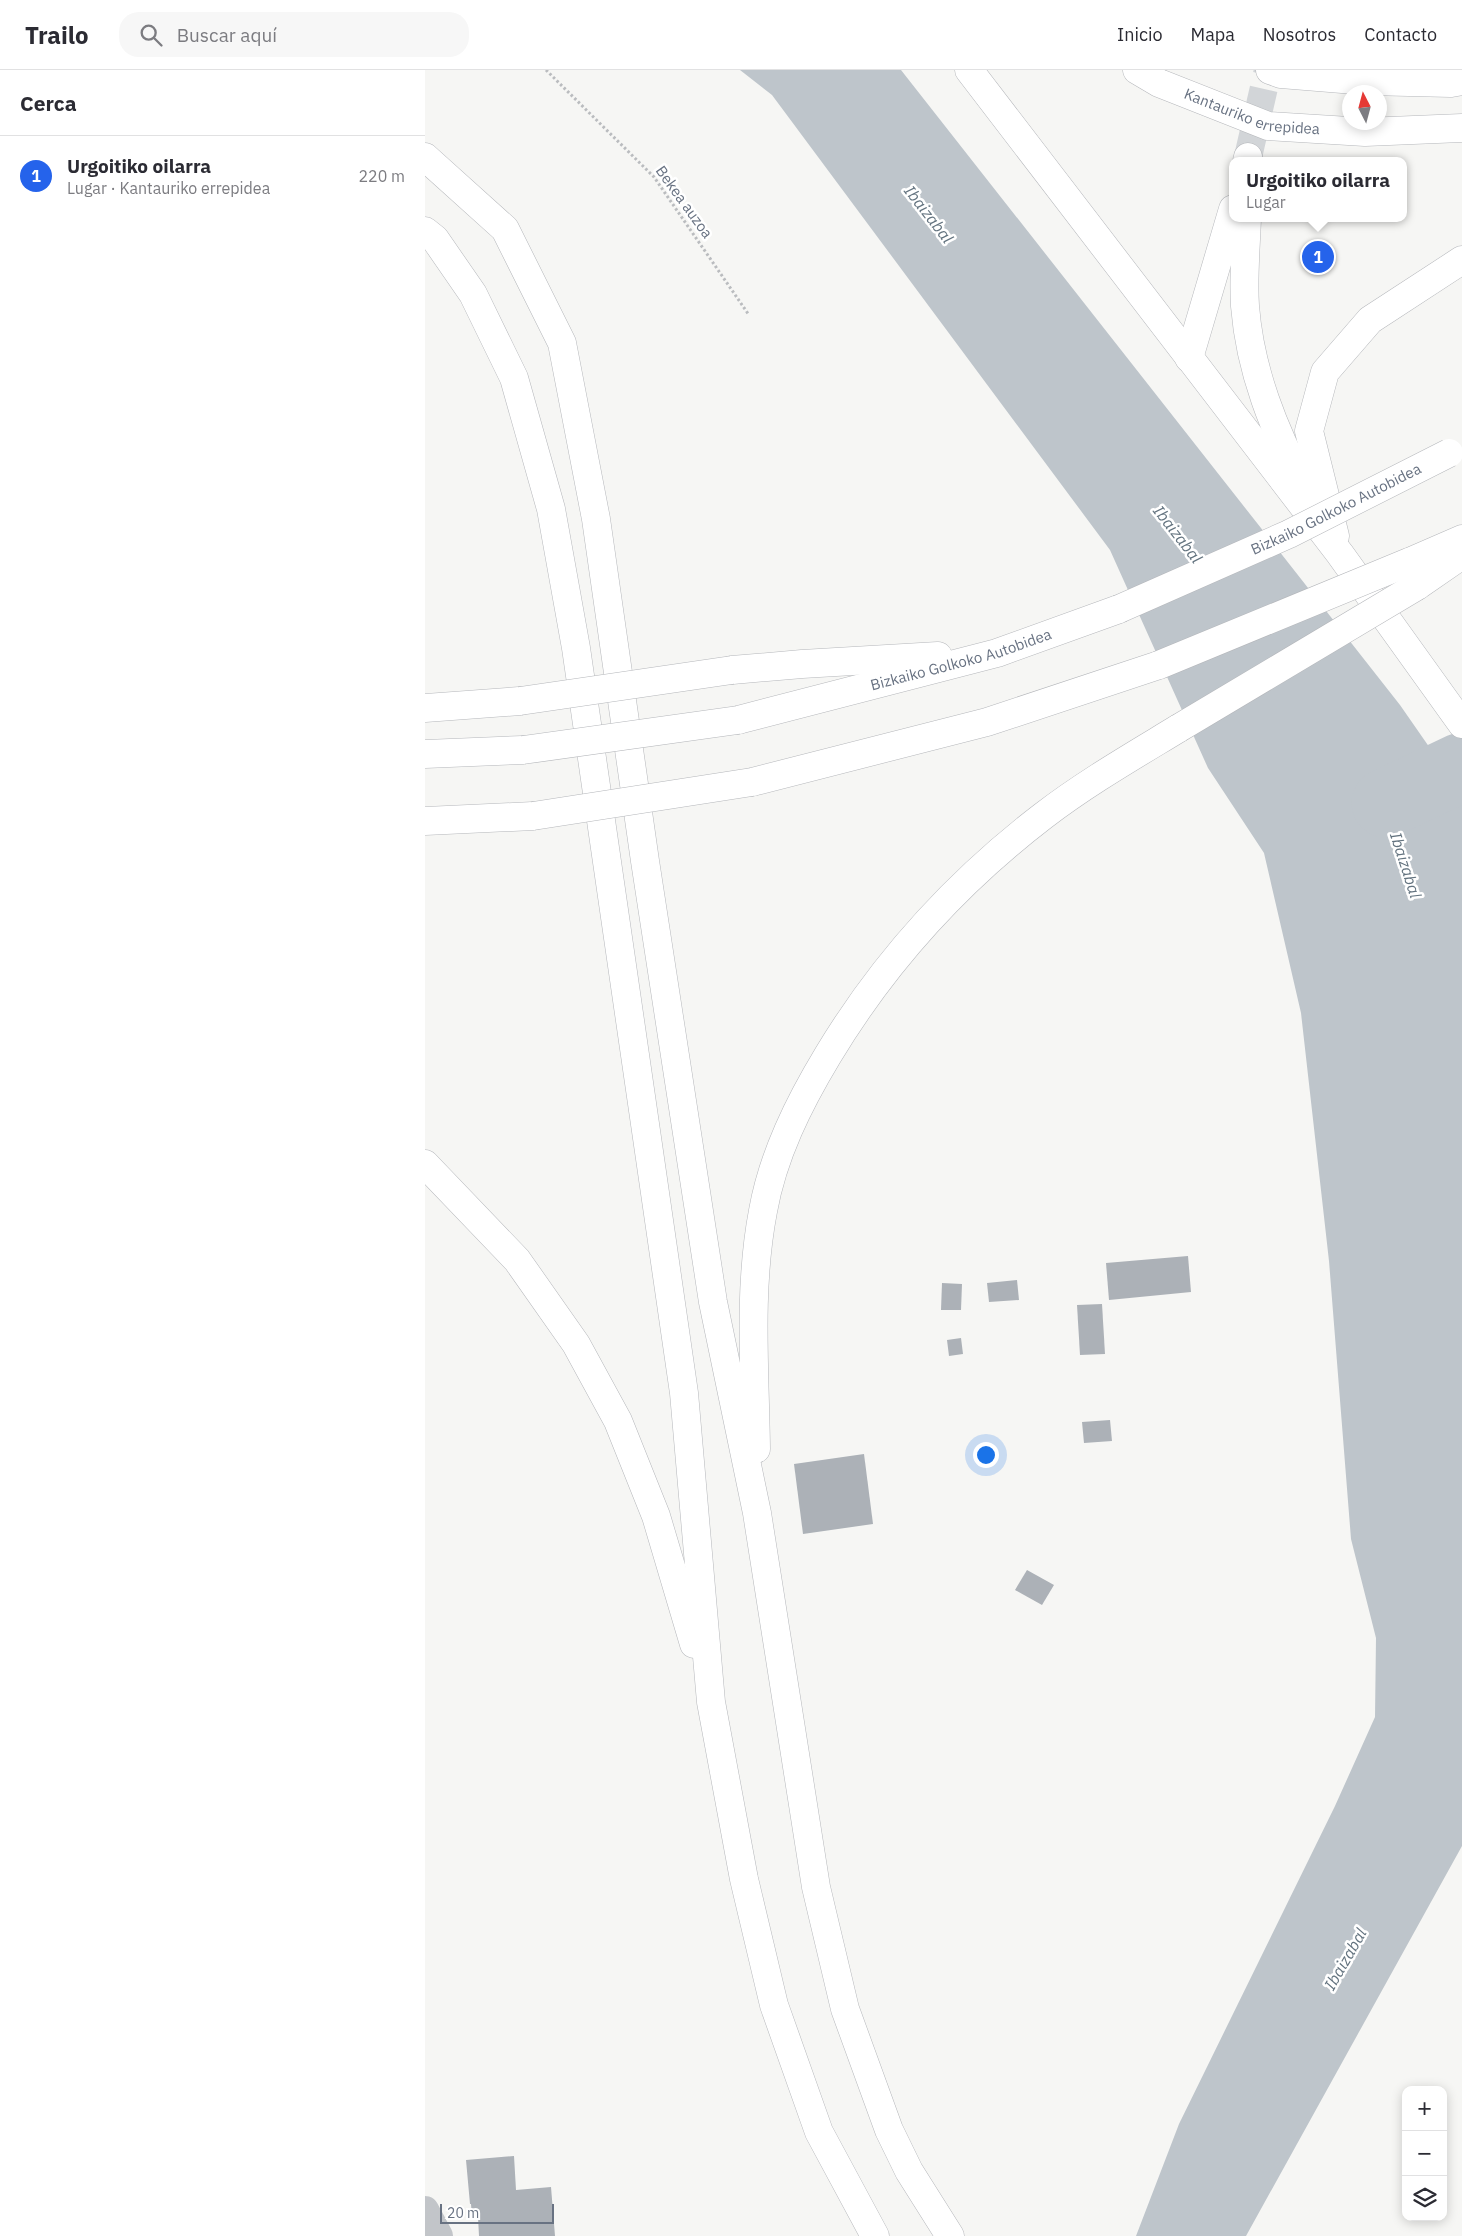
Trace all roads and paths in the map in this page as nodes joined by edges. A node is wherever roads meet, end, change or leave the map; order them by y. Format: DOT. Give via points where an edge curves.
graph roads {
  1 [pos="546,70"];
  2 [pos="969,70"];
  3 [pos="1137,70"];
  4 [pos="1270,70"];
  5 [pos="1462,81"];
  6 [pos="1462,128"];
  7 [pos="425,157"];
  8 [pos="1229,222"];
  9 [pos="1247,222"];
  10 [pos="425,231"];
  11 [pos="1462,260"];
  12 [pos="749,315"];
  13 [pos="1189,358"];
  14 [pos="1455,450"];
  15 [pos="1462,539"];
  16 [pos="1340,554"];
  17 [pos="1462,555"];
  18 [pos="1413,574"];
  19 [pos="997,653"];
  20 [pos="425,708"];
  21 [pos="1458,719"];
  22 [pos="425,754"];
  23 [pos="425,821"];
  24 [pos="425,1164"];
  25 [pos="757,1513"];
  26 [pos="711,1702"];
  27 [pos="425,2210"];
  28 [pos="439,2236"];
  29 [pos="875,2236"];
  30 [pos="950,2236"];
  1 -- 12 [label="path, Bekea auzoa" via="654,177"];
  2 -- 13 [label="highway"];
  3 -- 6 [label="highway, Kantauriko errepidea" via="1159,83 1267,126 1365,132"];
  4 -- 5 [label="highway" via="1281,74 1367,81"];
  7 -- 25 [label="highway" via="505,229 562,343 596,519 713,1302"];
  8 -- 13 [label="highway"];
  9 -- 16 [label="highway" via="1245,306 1258,381 1280,441"];
  10 -- 26 [label="highway" via="435,239 473,294 514,378 551,509 576,648 684,1393"];
  11 -- 16 [label="highway" via="1370,320 1325,372 1309,431"];
  13 -- 16 [label="highway"];
  14 -- 19 [label="highway, Bizkaiko Golkoko Autobidea, bridge" via="1289,534 1119,609"];
  15 -- 18 [label="highway"];
  16 -- 21 [label="highway"];
  17 -- 18 [label="highway"];
  18 -- 23 [label="highway, bridge" via="1159,665 987,722 752,782 533,816"];
  18 -- 25 [label="highway, bridge" via="1179,728 1101,775 1043,816 979,869 924,924 883,972 847,1022 805,1093 782,1145 763,1209 754,1300"];
  19 -- 20 [label="highway, bridge" via="732,670 520,701"];
  19 -- 22 [label="highway, Bizkaiko Golkoko Autobidea, bridge" via="738,720 523,750"];
  24 -- 26 [label="highway" via="517,1260 576,1344 618,1421 656,1516"];
  25 -- 30 [label="highway" via="816,1887 845,2009 889,2130 909,2171"];
  26 -- 29 [label="highway" via="744,1879 774,2005 819,2132"];
  27 -- 28 [label="street"];
}
